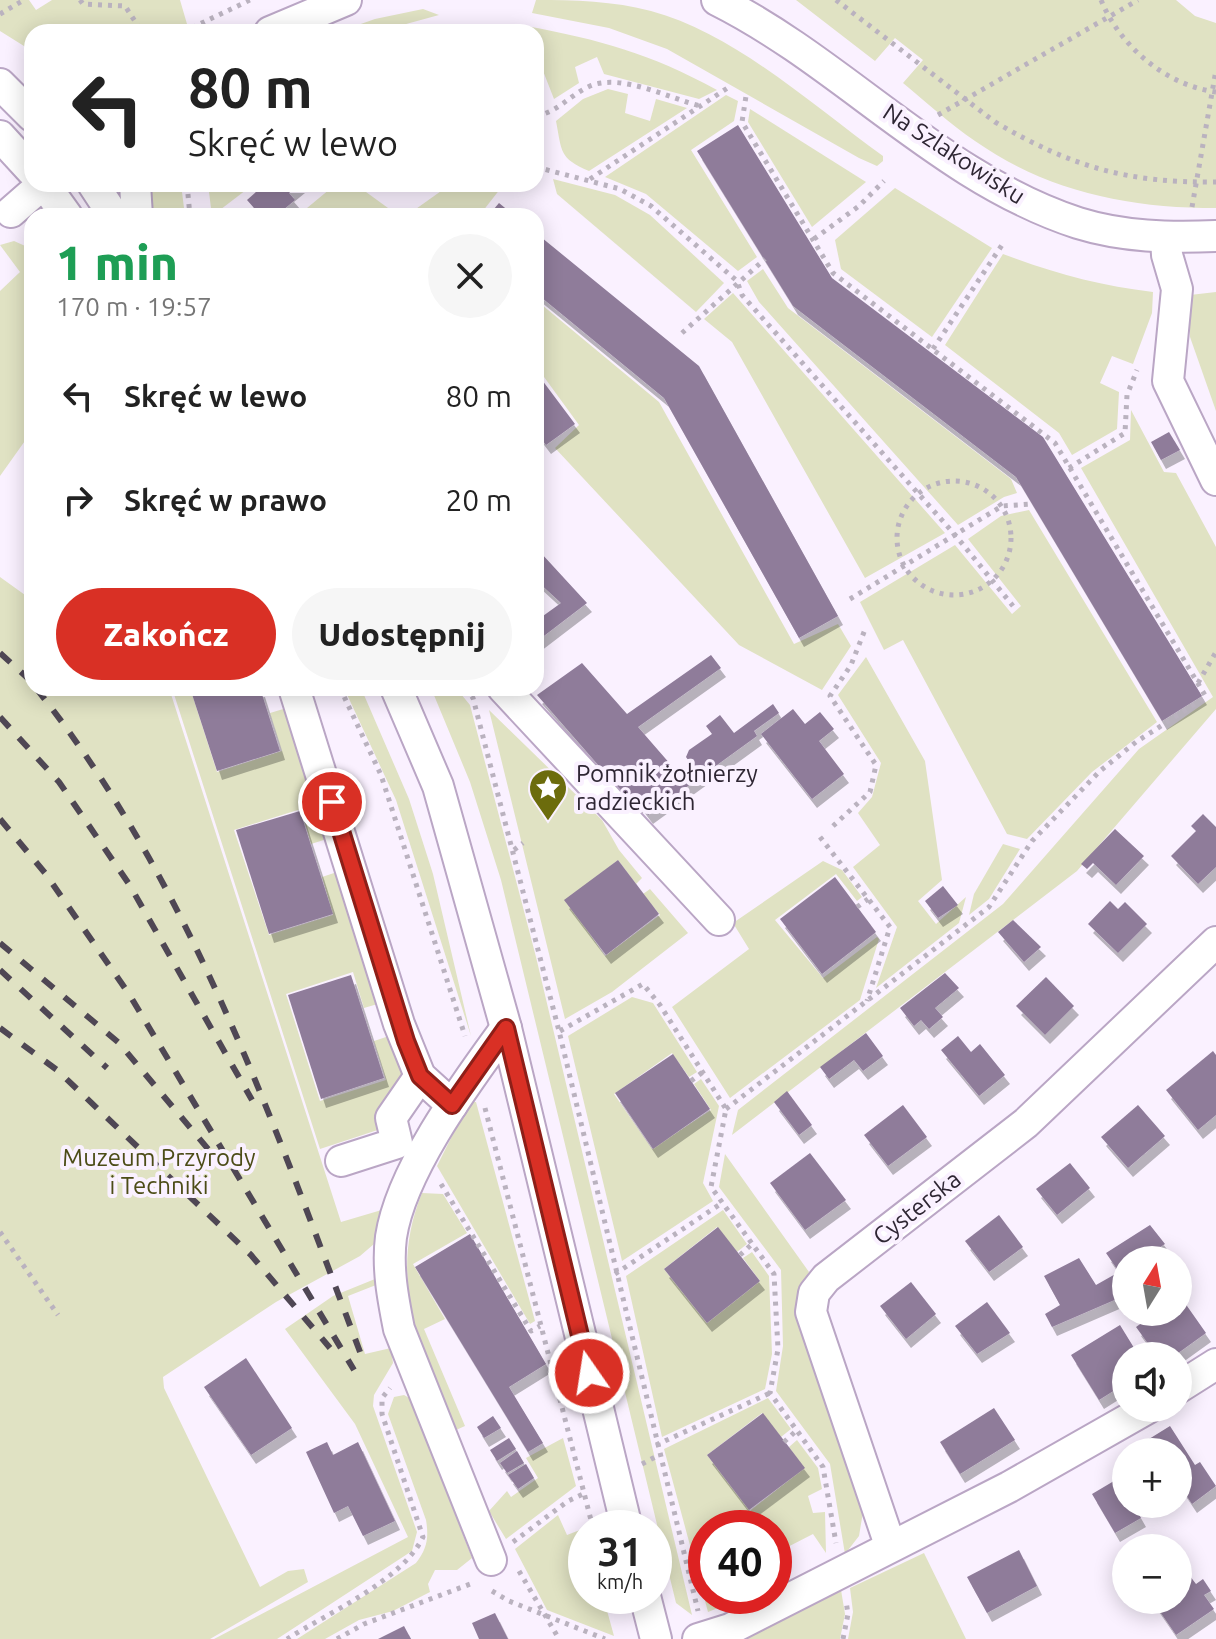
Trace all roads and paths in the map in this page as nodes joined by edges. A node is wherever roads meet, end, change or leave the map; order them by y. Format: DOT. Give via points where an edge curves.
graph roads {
  1 [pos="24,0"];
  2 [pos="80,0"];
  3 [pos="250,0"];
  4 [pos="346,0"];
  5 [pos="717,0"];
  6 [pos="836,0"];
  7 [pos="1101,0"];
  8 [pos="1138,0"];
  9 [pos="0,14"];
  10 [pos="1108,18"];
  11 [pos="137,24"];
  12 [pos="200,24"];
  13 [pos="289,24"];
  14 [pos="0,70"];
  15 [pos="1216,70"];
  16 [pos="24,79"];
  17 [pos="0,84"];
  18 [pos="729,87"];
  19 [pos="1214,91"];
  20 [pos="746,96"];
  21 [pos="965,99"];
  22 [pos="700,106"];
  23 [pos="24,108"];
  24 [pos="544,114"];
  25 [pos="933,118"];
  26 [pos="0,136"];
  27 [pos="24,162"];
  28 [pos="544,169"];
  29 [pos="589,179"];
  30 [pos="884,181"];
  31 [pos="1196,182"];
  32 [pos="1216,182"];
  33 [pos="35,192"];
  34 [pos="11,212"];
  35 [pos="1191,216"];
  36 [pos="1216,236"];
  37 [pos="1166,238"];
  38 [pos="814,239"];
  39 [pos="1002,245"];
  40 [pos="765,259"];
  41 [pos="737,281"];
  42 [pos="682,333"];
  43 [pos="933,349"];
  44 [pos="1127,395"];
  45 [pos="1069,468"];
  46 [pos="1216,480"];
  47 [pos="917,494"];
  48 [pos="1032,504"];
  49 [pos="1002,506"];
  50 [pos="956,536"];
  51 [pos="905,566"];
  52 [pos="992,581"];
  53 [pos="850,599"];
  54 [pos="1013,606"];
  55 [pos="866,627"];
  56 [pos="1216,652"];
  57 [pos="1198,683"];
  58 [pos="296,696"];
  59 [pos="344,696"];
  60 [pos="399,696"];
  61 [pos="472,696"];
  62 [pos="510,696"];
  63 [pos="833,826"];
  64 [pos="820,837"];
  65 [pos="523,843"];
  66 [pos="514,850"];
  67 [pos="868,899"];
  68 [pos="857,907"];
  69 [pos="719,920"];
  70 [pos="1216,942"];
  71 [pos="867,1001"];
  72 [pos="506,1028"];
  73 [pos="559,1031"];
  74 [pos="475,1070"];
  75 [pos="703,1072"];
  76 [pos="420,1076"];
  77 [pos="691,1081"];
  78 [pos="452,1105"];
  79 [pos="726,1109"];
  80 [pos="424,1156"];
  81 [pos="341,1161"];
  82 [pos="722,1203"];
  83 [pos="0,1232"];
  84 [pos="752,1244"];
  85 [pos="740,1255"];
  86 [pos="615,1274"];
  87 [pos="58,1315"];
  88 [pos="541,1326"];
  89 [pos="1216,1364"];
  90 [pos="416,1376"];
  91 [pos="1192,1379"];
  92 [pos="770,1393"];
  93 [pos="1123,1422"];
  94 [pos="797,1430"];
  95 [pos="784,1442"];
  96 [pos="656,1445"];
  97 [pos="584,1494"];
  98 [pos="588,1510"];
  99 [pos="623,1510"];
  100 [pos="890,1545"];
  101 [pos="494,1562"];
  102 [pos="841,1572"];
  103 [pos="470,1585"];
  104 [pos="541,1614"];
  105 [pos="650,1614"];
  106 [pos="701,1638"];
  107 [pos="287,1639"];
  108 [pos="337,1639"];
  109 [pos="559,1639"];
  110 [pos="605,1639"];
  111 [pos="656,1639"];
  1 -- 9 [label="path"];
  2 -- 11 [label="path" via="125,6"];
  3 -- 12 [label="path"];
  4 -- 13 [label="street"];
  5 -- 37 [label="street, Na Szlakowisku" via="795,46 965,167 1027,202 1079,223"];
  6 -- 21 [label="path"];
  7 -- 10 [label="path"];
  8 -- 10 [label="path"];
  10 -- 19 [label="path" via="1152,65"];
  10 -- 21 [label="path"];
  14 -- 16 [label="street"];
  15 -- 19 [label="path"];
  17 -- 23 [label="street"];
  18 -- 22 [label="path"];
  19 -- 31 [label="path"];
  20 -- 38 [label="path" via="742,122"];
  21 -- 25 [label="path"];
  21 -- 31 [label="path" via="995,122 1064,158 1119,176"];
  22 -- 24 [label="path" via="603,83"];
  22 -- 29 [label="path"];
  26 -- 27 [label="street"];
  28 -- 29 [label="path"];
  29 -- 41 [label="path" via="651,206"];
  30 -- 38 [label="path"];
  31 -- 32 [label="path"];
  31 -- 35 [label="path"];
  33 -- 34 [label="street"];
  36 -- 37 [label="street, Na Szlakowisku"];
  37 -- 46 [label="street" via="1177,289 1168,381"];
  38 -- 43 [label="path" via="833,273"];
  39 -- 43 [label="path"];
  40 -- 41 [label="path"];
  41 -- 42 [label="path"];
  41 -- 47 [label="path" via="742,295"];
  43 -- 45 [label="path" via="1055,443"];
  44 -- 45 [label="path" via="1125,433"];
  45 -- 57 [label="path"];
  47 -- 49 [label="path" via="953,480 980,487"];
  47 -- 50 [label="path"];
  47 -- 51 [label="path" via="904,509 898,528"];
  48 -- 49 [label="path"];
  49 -- 50 [label="path"];
  49 -- 52 [label="path" via="1012,537 1010,553"];
  50 -- 51 [label="path"];
  50 -- 52 [label="path"];
  51 -- 52 [label="path" via="915,580 945,594 970,593"];
  51 -- 53 [label="path"];
  52 -- 54 [label="path"];
  55 -- 63 [label="path" via="851,665 830,696 876,765 870,792"];
  56 -- 57 [label="path"];
  57 -- 71 [label="path" via="1206,697 1136,742 1082,788 1032,841 989,907"];
  58 -- 76 [label="street"];
  59 -- 74 [label="path" via="381,775"];
  60 -- 72 [label="street" via="438,786"];
  61 -- 66 [label="path"];
  62 -- 69 [label="street"];
  64 -- 67 [label="path"];
  65 -- 66 [label="path"];
  66 -- 73 [label="path"];
  67 -- 68 [label="path"];
  67 -- 71 [label="path" via="890,927"];
  70 -- 100 [label="street, Cysterska" via="1026,1123 826,1278 814,1293 811,1312"];
  71 -- 79 [label="path"];
  72 -- 74 [label="street"];
  72 -- 99 [label="street"];
  73 -- 75 [label="path" via="643,984"];
  73 -- 86 [label="path"];
  74 -- 78 [label="street"];
  74 -- 88 [label="path"];
  75 -- 77 [label="path"];
  75 -- 79 [label="path"];
  76 -- 78 [label="street"];
  76 -- 81 [label="street" via="391,1118 397,1143"];
  78 -- 80 [label="street"];
  79 -- 82 [label="path" via="711,1187"];
  80 -- 88 [label="path" via="531,1331"];
  80 -- 90 [label="street" via="400,1200 390,1252 399,1329"];
  82 -- 84 [label="path"];
  82 -- 86 [label="path"];
  83 -- 87 [label="path"];
  84 -- 85 [label="path"];
  84 -- 92 [label="path" via="774,1274 778,1349"];
  86 -- 96 [label="path"];
  88 -- 97 [label="path"];
  89 -- 91 [label="street"];
  90 -- 101 [label="street"];
  90 -- 107 [label="path" via="395,1382 382,1398 382,1414 423,1537 414,1557"];
  92 -- 94 [label="path"];
  92 -- 96 [label="path"];
  93 -- 100 [label="street" via="1009,1487"];
  94 -- 95 [label="path"];
  94 -- 102 [label="path" via="823,1467"];
  96 -- 106 [label="path"];
  97 -- 98 [label="path"];
  97 -- 101 [label="path" via="568,1501"];
  100 -- 102 [label="street"];
  101 -- 104 [label="path"];
  101 -- 104 [label="path" via="491,1590"];
  102 -- 106 [label="street" via="730,1629"];
  103 -- 108 [label="path"];
  104 -- 109 [label="path"];
  104 -- 110 [label="path"];
  105 -- 111 [label="street"];
}
